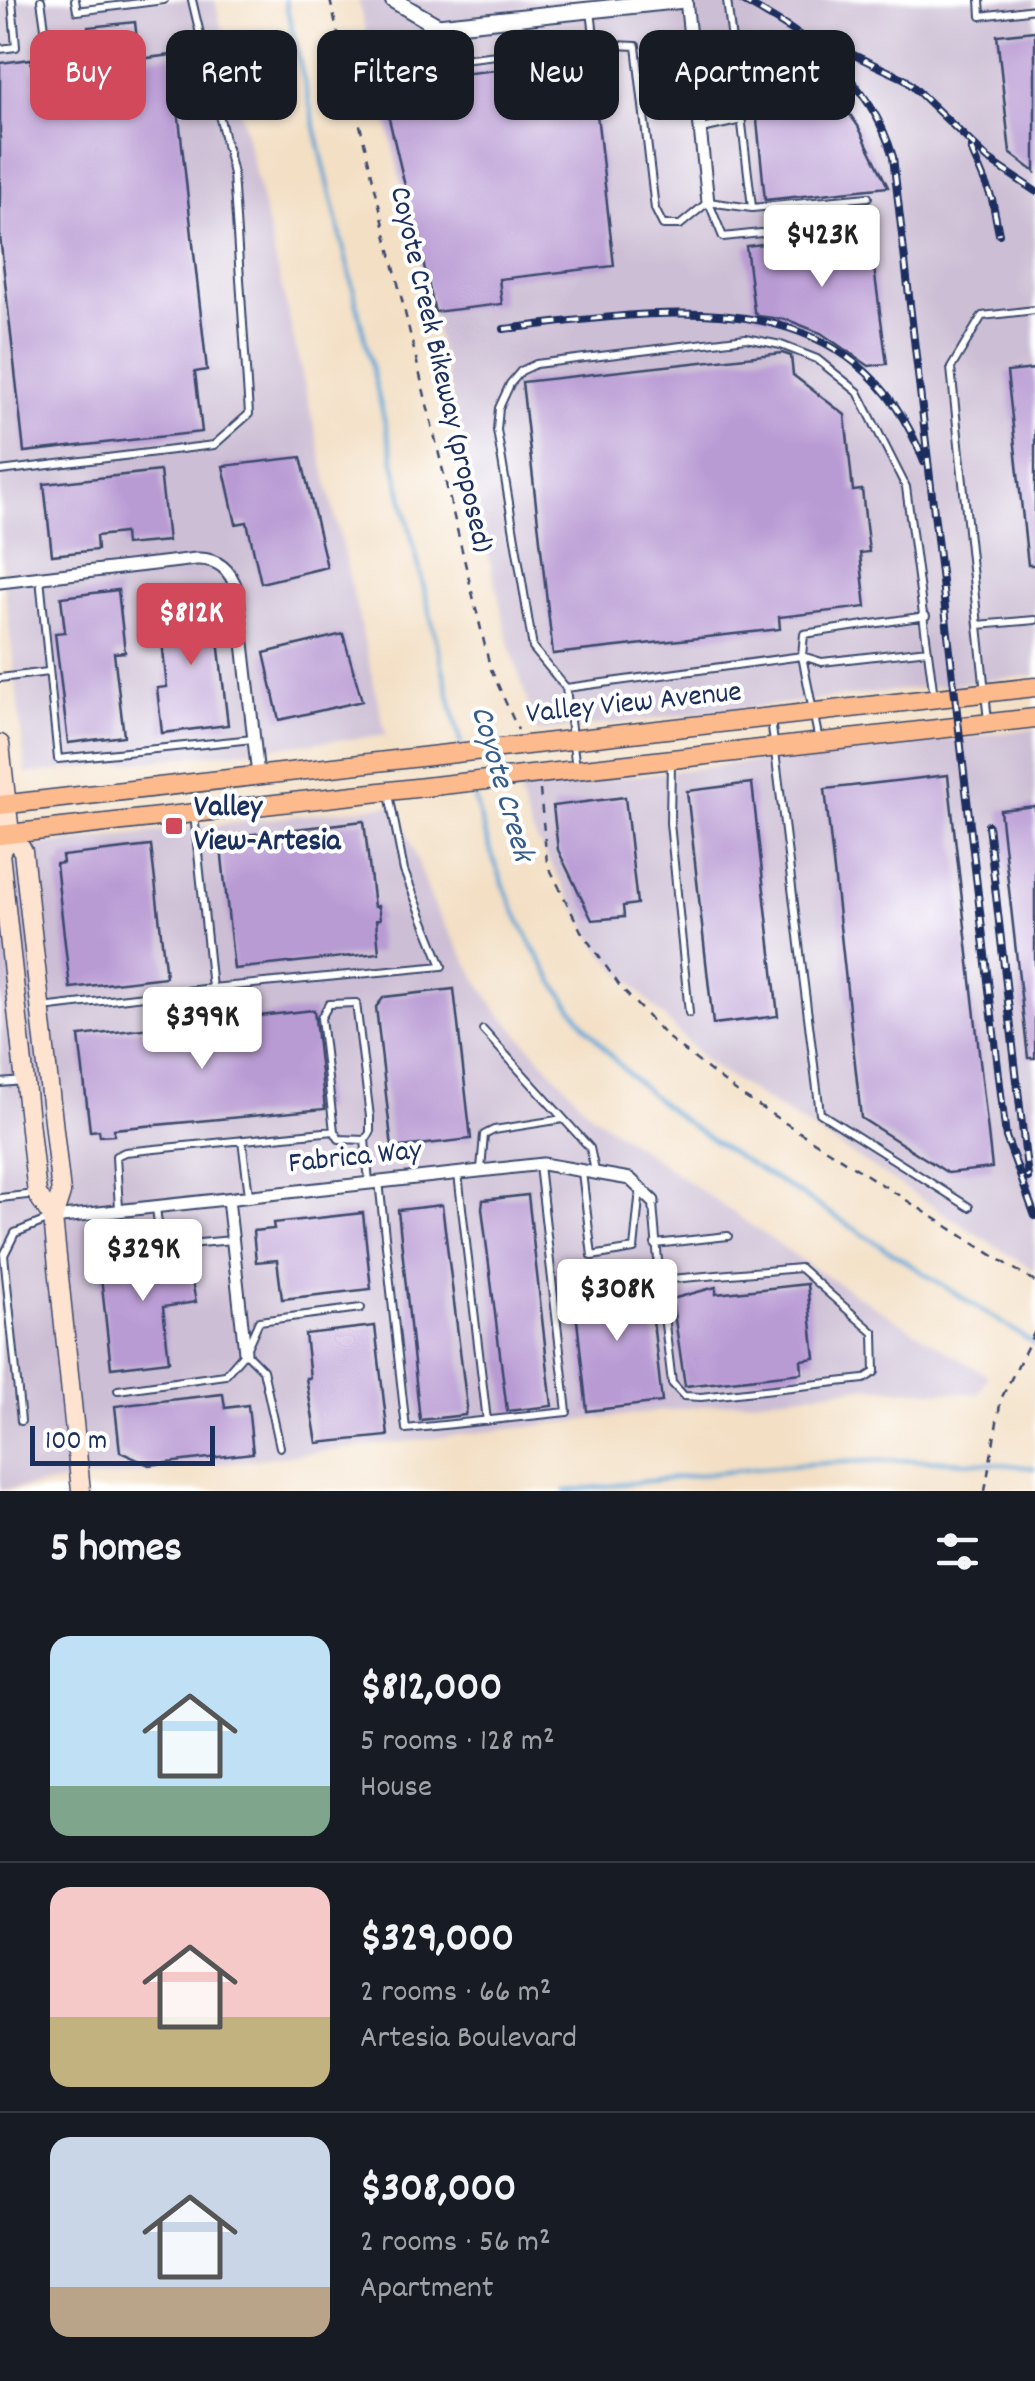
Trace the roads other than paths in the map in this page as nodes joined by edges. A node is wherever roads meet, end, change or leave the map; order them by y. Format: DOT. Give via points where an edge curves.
graph roads {
  1 [pos="12,0"];
  2 [pos="41,0"];
  3 [pos="75,0"];
  4 [pos="164,0"];
  5 [pos="192,0"];
  6 [pos="393,0"];
  7 [pos="685,0"];
  8 [pos="726,0"];
  9 [pos="980,0"];
  10 [pos="554,7"];
  11 [pos="590,10"];
  12 [pos="1035,10"];
  13 [pos="438,26"];
  14 [pos="45,30"];
  15 [pos="593,30"];
  16 [pos="730,30"];
  17 [pos="619,45"];
  18 [pos="0,49"];
  19 [pos="494,55"];
  20 [pos="742,120"];
  21 [pos="700,130"];
  22 [pos="868,197"];
  23 [pos="708,202"];
  24 [pos="752,208"];
  25 [pos="761,234"];
  26 [pos="1035,310"];
  27 [pos="0,471"];
  28 [pos="40,577"];
  29 [pos="0,582"];
  30 [pos="926,616"];
  31 [pos="1035,620"];
  32 [pos="978,625"];
  33 [pos="928,650"];
  34 [pos="802,656"];
  35 [pos="49,672"];
  36 [pos="0,678"];
  37 [pos="1035,687"];
  38 [pos="566,688"];
  39 [pos="984,693"];
  40 [pos="934,699"];
  41 [pos="814,712"];
  42 [pos="771,718"];
  43 [pos="1035,718"];
  44 [pos="988,723"];
  45 [pos="254,738"];
  46 [pos="572,740"];
  47 [pos="819,742"];
  48 [pos="0,744"];
  49 [pos="775,748"];
  50 [pos="1,756"];
  51 [pos="671,759"];
  52 [pos="576,770"];
  53 [pos="258,775"];
  54 [pos="388,790"];
  55 [pos="3,805"];
  56 [pos="194,812"];
  57 [pos="5,834"];
  58 [pos="212,988"];
  59 [pos="41,1008"];
  60 [pos="689,1014"];
  61 [pos="483,1030"];
  62 [pos="25,1080"];
  63 [pos="0,1083"];
  64 [pos="563,1119"];
  65 [pos="334,1131"];
  66 [pos="242,1140"];
  67 [pos="365,1140"];
  68 [pos="539,1164"];
  69 [pos="480,1170"];
  70 [pos="589,1172"];
  71 [pos="458,1173"];
  72 [pos="374,1182"];
  73 [pos="640,1188"];
  74 [pos="38,1194"];
  75 [pos="250,1196"];
  76 [pos="0,1198"];
  77 [pos="228,1199"];
  78 [pos="652,1201"];
  79 [pos="156,1207"];
  80 [pos="970,1207"];
  81 [pos="119,1211"];
  82 [pos="53,1218"];
  83 [pos="728,1236"];
  84 [pos="233,1240"];
  85 [pos="656,1244"];
  86 [pos="160,1247"];
  87 [pos="113,1251"];
  88 [pos="3,1270"];
  89 [pos="659,1280"];
  90 [pos="361,1308"];
  91 [pos="245,1352"];
  92 [pos="118,1390"];
  93 [pos="487,1421"];
  94 [pos="21,1422"];
  95 [pos="280,1446"];
  96 [pos="81,1491"];
  1 -- 18 [label="lane" via="16,48"];
  2 -- 14 [label="lane"];
  3 -- 4 [label="lane" via="76,12"];
  5 -- 27 [label="lane" via="233,174 250,414 214,445"];
  6 -- 13 [label="street"];
  7 -- 11 [label="street"];
  7 -- 21 [label="street"];
  8 -- 16 [label="lane"];
  9 -- 12 [label="lane" via="981,16"];
  10 -- 11 [label="street"];
  10 -- 13 [label="street"];
  11 -- 15 [label="lane"];
  13 -- 19 [label="lane" via="431,42 438,56"];
  17 -- 23 [label="lane" via="636,46 641,57 655,209 663,226 680,225"];
  20 -- 21 [label="lane"];
  20 -- 24 [label="lane"];
  21 -- 23 [label="street"];
  22 -- 24 [label="lane"];
  23 -- 24 [label="lane"];
  23 -- 25 [label="lane" via="723,236"];
  26 -- 32 [label="lane" via="982,316 951,368"];
  28 -- 29 [label="street"];
  28 -- 35 [label="lane"];
  28 -- 45 [label="street" via="196,558 226,568 237,590"];
  30 -- 33 [label="lane"];
  30 -- 34 [label="lane" via="804,634"];
  30 -- 38 [label="lane" via="906,487 858,392 817,359 781,344 726,338 536,364 505,392 498,430 533,648"];
  31 -- 32 [label="lane"];
  32 -- 39 [label="lane"];
  33 -- 34 [label="lane" via="822,662"];
  33 -- 40 [label="lane"];
  34 -- 38 [label="lane"];
  34 -- 41 [label="lane"];
  35 -- 36 [label="lane"];
  35 -- 45 [label="lane" via="58,759"];
  37 -- 39 [label="main road, Valley View Avenue"];
  38 -- 46 [label="lane"];
  39 -- 40 [label="main road, Valley View Avenue"];
  39 -- 44 [label="lane"];
  40 -- 41 [label="main road, Valley View Avenue"];
  41 -- 42 [label="main road, Valley View Avenue"];
  41 -- 47 [label="lane"];
  42 -- 46 [label="main road, Valley View Avenue"];
  42 -- 49 [label="lane"];
  43 -- 44 [label="main road, Valley View Avenue"];
  44 -- 47 [label="main road, Valley View Avenue"];
  45 -- 53 [label="street"];
  46 -- 52 [label="lane"];
  46 -- 53 [label="main road, Valley View Avenue"];
  47 -- 49 [label="main road, Valley View Avenue"];
  48 -- 50 [label="main road"];
  49 -- 51 [label="main road, Valley View Avenue"];
  49 -- 80 [label="lane" via="820,1113"];
  50 -- 55 [label="main road"];
  51 -- 52 [label="main road, Valley View Avenue"];
  51 -- 60 [label="lane" via="670,823"];
  52 -- 54 [label="main road, Valley View Avenue"];
  53 -- 55 [label="main road, Valley View Avenue"];
  54 -- 56 [label="main road, Valley View Avenue"];
  54 -- 58 [label="lane" via="404,872 442,966"];
  55 -- 57 [label="main road"];
  56 -- 57 [label="main road, Valley View Avenue"];
  56 -- 58 [label="lane"];
  57 -- 59 [label="main road" via="23,851"];
  57 -- 62 [label="main road" via="0,854"];
  58 -- 59 [label="lane"];
  59 -- 82 [label="main road" via="61,1193"];
  61 -- 64 [label="lane"];
  62 -- 63 [label="lane"];
  62 -- 74 [label="main road"];
  64 -- 69 [label="lane" via="484,1136"];
  64 -- 70 [label="lane" via="590,1148"];
  65 -- 66 [label="lane"];
  65 -- 67 [label="lane" via="339,1138"];
  65 -- 67 [label="lane" via="322,1018 328,1004 356,1003 370,1117"];
  66 -- 75 [label="lane"];
  66 -- 81 [label="lane" via="116,1156"];
  67 -- 72 [label="lane"];
  68 -- 69 [label="street, Fabrica Way"];
  68 -- 70 [label="street, Fabrica Way"];
  68 -- 93 [label="lane" via="567,1412"];
  69 -- 71 [label="street, Fabrica Way"];
  70 -- 73 [label="street, Fabrica Way" via="630,1179"];
  70 -- 73 [label="lane" via="592,1256 634,1249"];
  71 -- 72 [label="street, Fabrica Way"];
  71 -- 93 [label="lane"];
  72 -- 75 [label="street, Fabrica Way"];
  72 -- 93 [label="lane" via="406,1429"];
  73 -- 78 [label="street, Fabrica Way"];
  74 -- 76 [label="lane"];
  74 -- 82 [label="main road"];
  75 -- 77 [label="street, Fabrica Way"];
  77 -- 79 [label="street, Fabrica Way"];
  77 -- 84 [label="street"];
  78 -- 85 [label="lane"];
  79 -- 81 [label="street, Fabrica Way"];
  79 -- 86 [label="lane"];
  81 -- 82 [label="street, Fabrica Way"];
  82 -- 88 [label="lane" via="15,1233"];
  82 -- 96 [label="main road"];
  83 -- 85 [label="lane"];
  84 -- 86 [label="lane"];
  84 -- 91 [label="street"];
  85 -- 89 [label="lane"];
  86 -- 87 [label="lane"];
  88 -- 94 [label="lane"];
  89 -- 89 [label="lane" via="672,1383 684,1396 864,1380 875,1372 874,1333 800,1268"];
  90 -- 91 [label="lane" via="259,1320"];
  91 -- 92 [label="lane" via="226,1375"];
  91 -- 95 [label="lane" via="263,1370"];
}
